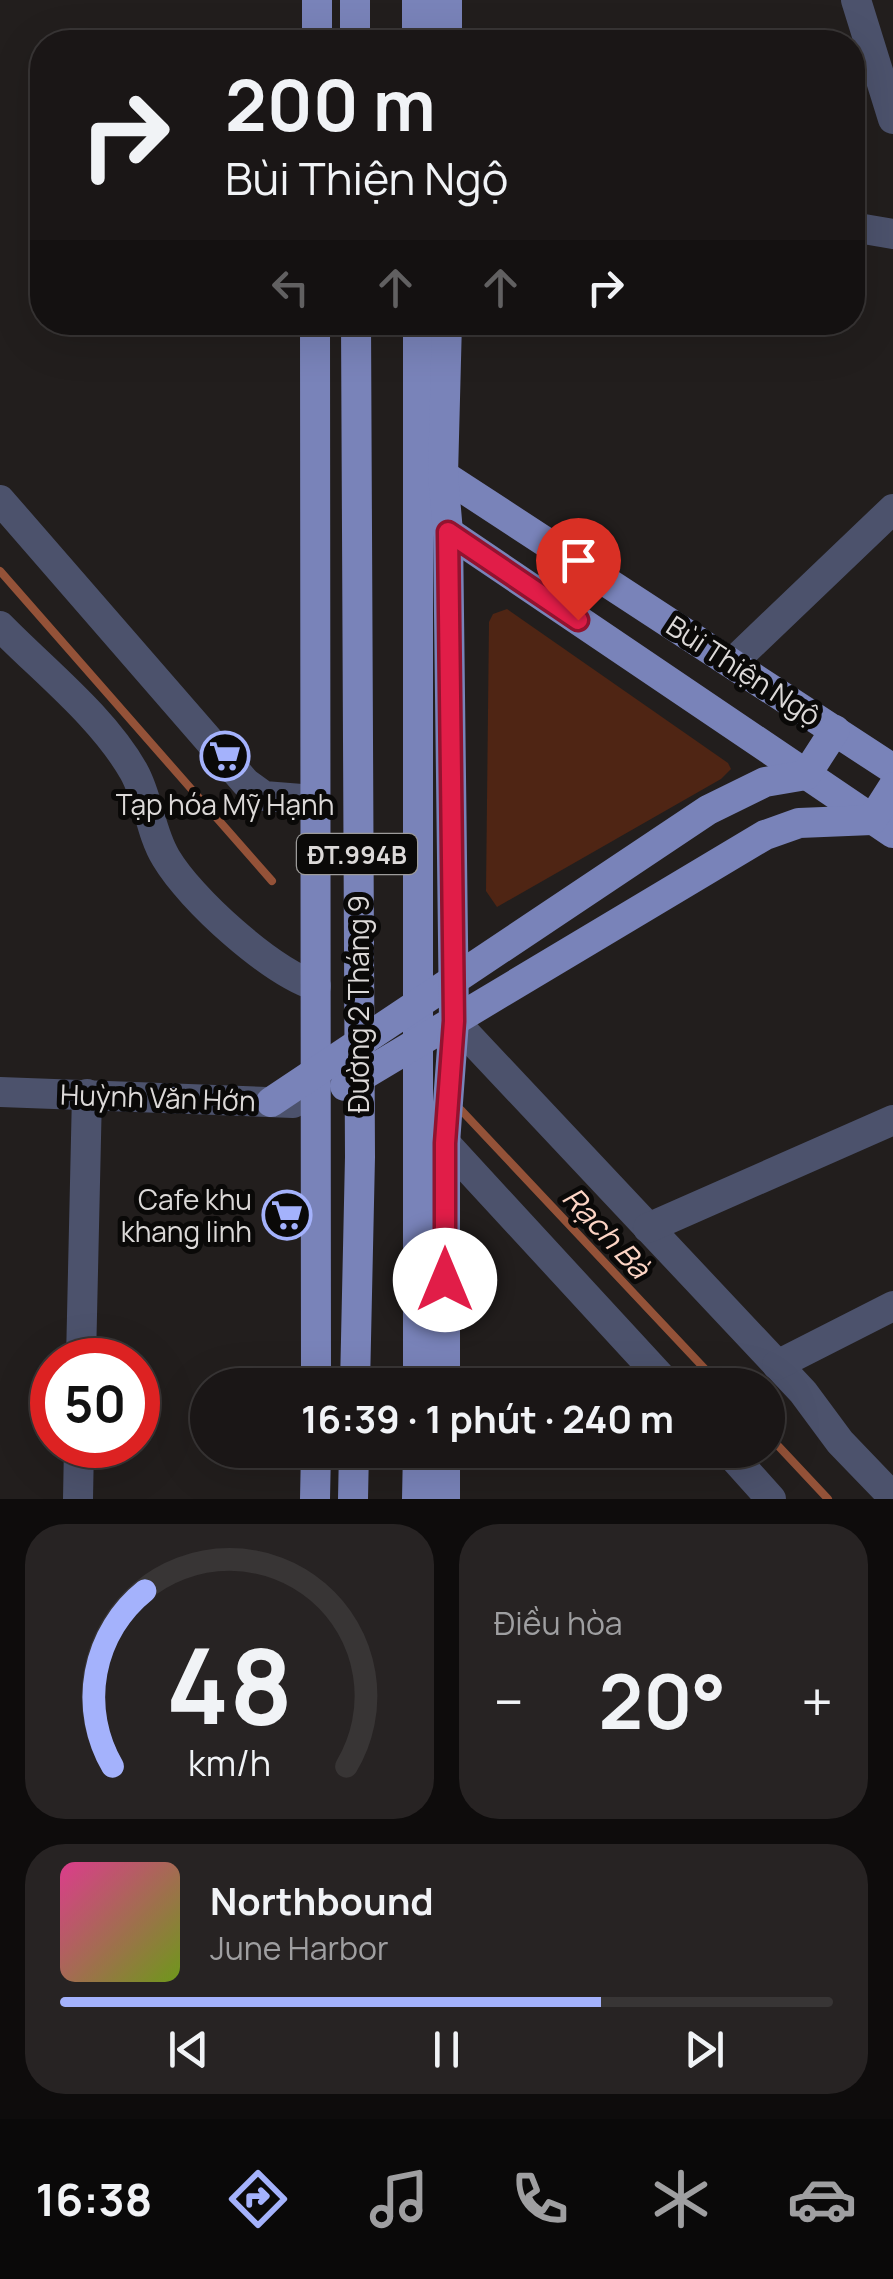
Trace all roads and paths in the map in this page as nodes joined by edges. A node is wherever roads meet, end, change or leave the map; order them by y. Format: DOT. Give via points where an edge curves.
graph roads {
  1 [pos="317,0"];
  2 [pos="355,0"];
  3 [pos="417,0"];
  4 [pos="448,0"];
  5 [pos="856,0"];
  6 [pos="317,30"];
  7 [pos="355,30"];
  8 [pos="417,30"];
  9 [pos="448,30"];
  10 [pos="893,118"];
  11 [pos="865,230"];
  12 [pos="893,234"];
  13 [pos="315,335"];
  14 [pos="356,335"];
  15 [pos="418,335"];
  16 [pos="447,335"];
  17 [pos="443,475"];
  18 [pos="0,500"];
  19 [pos="893,509"];
  20 [pos="448,532"];
  21 [pos="0,626"];
  22 [pos="734,662"];
  23 [pos="835,730"];
  24 [pos="893,769"];
  25 [pos="806,775"];
  26 [pos="893,787"];
  27 [pos="314,800"];
  28 [pos="882,826"];
  29 [pos="452,982"];
  30 [pos="316,986"];
  31 [pos="420,1002"];
  32 [pos="454,1021"];
  33 [pos="420,1041"];
  34 [pos="357,1044"];
  35 [pos="316,1072"];
  36 [pos="357,1078"];
  37 [pos="0,1092"];
  38 [pos="87,1094"];
  39 [pos="271,1102"];
  40 [pos="316,1103"];
  41 [pos="893,1120"];
  42 [pos="445,1143"];
  43 [pos="648,1228"];
  44 [pos="893,1306"];
  45 [pos="81,1338"];
  46 [pos="777,1365"];
  47 [pos="316,1368"];
  48 [pos="355,1368"];
  49 [pos="418,1368"];
  50 [pos="445,1368"];
  51 [pos="652,1368"];
  52 [pos="79,1468"];
  53 [pos="316,1468"];
  54 [pos="353,1468"];
  55 [pos="418,1468"];
  56 [pos="445,1468"];
  57 [pos="743,1468"];
  58 [pos="893,1497"];
  59 [pos="78,1499"];
  60 [pos="316,1499"];
  61 [pos="352,1499"];
  62 [pos="417,1499"];
  63 [pos="445,1499"];
  64 [pos="771,1499"];
  1 -- 6 [label="main road"];
  2 -- 7 [label="main road"];
  3 -- 8 [label="main road"];
  4 -- 9 [label="main road"];
  5 -- 10 [label="street"];
  11 -- 12 [label="street"];
  13 -- 27 [label="main road, Đường 2 Tháng 9 / ĐT.994B"];
  14 -- 34 [label="main road, Đường 2 Tháng 9 / ĐT.994B"];
  15 -- 31 [label="main road, ĐT.994B"];
  16 -- 17 [label="main road, ĐT.994B"];
  17 -- 20 [label="main road, ĐT.994B"];
  17 -- 22 [label="main road, Bùi Thiện Ngộ"];
  18 -- 27 [label="street" via="246,783 264,796"];
  19 -- 22 [label="street"];
  20 -- 25 [label="main road, Bùi Thiện Ngộ"];
  20 -- 29 [label="main road, ĐT.994B"];
  21 -- 30 [label="street" via="111,740 134,773 166,858 193,892 296,980"];
  22 -- 23 [label="main road, Bùi Thiện Ngộ"];
  23 -- 24 [label="main road, Bùi Thiện Ngộ"];
  23 -- 25 [label="main road"];
  25 -- 28 [label="main road, Bùi Thiện Ngộ"];
  25 -- 29 [label="main road" via="765,782 708,810"];
  26 -- 28 [label="main road"];
  27 -- 30 [label="main road, Đường 2 Tháng 9 / ĐT.994B"];
  28 -- 32 [label="main road" via="799,823 765,834"];
  29 -- 31 [label="main road"];
  29 -- 32 [label="main road, ĐT.994B"];
  30 -- 35 [label="main road, Đường 2 Tháng 9 / ĐT.994B"];
  31 -- 33 [label="main road, ĐT.994B"];
  31 -- 34 [label="main road"];
  32 -- 33 [label="main road"];
  32 -- 42 [label="main road, ĐT.994B"];
  32 -- 43 [label="street"];
  33 -- 36 [label="main road"];
  33 -- 49 [label="main road, ĐT.994B"];
  34 -- 35 [label="main road"];
  34 -- 36 [label="main road, Đường 2 Tháng 9 / ĐT.994B"];
  35 -- 39 [label="main road"];
  35 -- 40 [label="main road, Đường 2 Tháng 9 / ĐT.994B"];
  36 -- 40 [label="main road"];
  36 -- 48 [label="main road, Đường 2 Tháng 9 / ĐT.994B"];
  37 -- 38 [label="street, Huỳnh Văn Hớn"];
  38 -- 39 [label="street, Huỳnh Văn Hớn"];
  38 -- 45 [label="street"];
  39 -- 40 [label="street, Huỳnh Văn Hớn"];
  40 -- 47 [label="main road, Đường 2 Tháng 9 / ĐT.994B"];
  41 -- 43 [label="street"];
  42 -- 50 [label="main road, ĐT.994B"];
  42 -- 51 [label="street"];
  43 -- 46 [label="street"];
  44 -- 46 [label="street"];
  46 -- 58 [label="street"];
  52 -- 59 [label="street"];
  53 -- 60 [label="main road"];
  54 -- 61 [label="main road"];
  55 -- 62 [label="main road"];
  56 -- 63 [label="main road"];
  57 -- 64 [label="street"];
}
